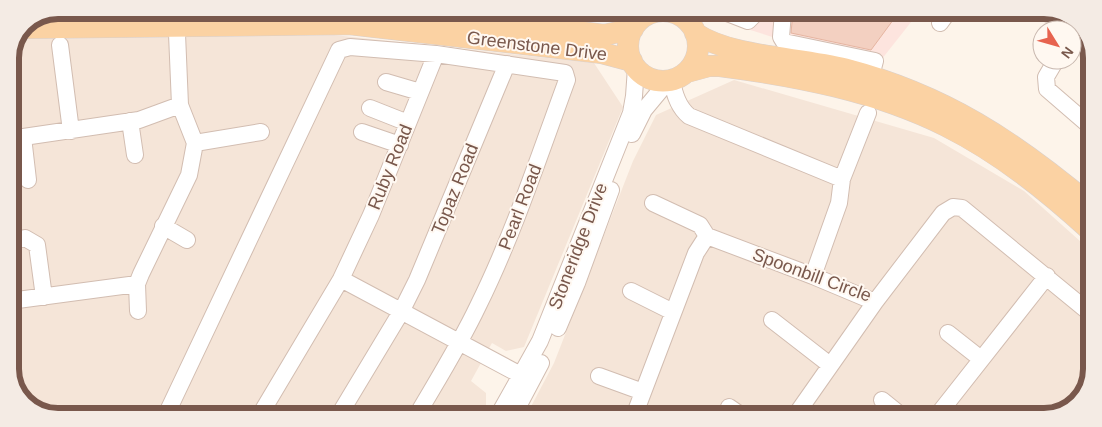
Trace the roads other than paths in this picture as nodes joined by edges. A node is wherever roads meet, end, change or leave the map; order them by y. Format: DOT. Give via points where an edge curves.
graph roads {
  1 [pos="161,19"];
  2 [pos="176,19"];
  3 [pos="197,19"];
  4 [pos="474,19"];
  5 [pos="643,19"];
  6 [pos="782,19"];
  7 [pos="691,23"];
  8 [pos="33,27"];
  9 [pos="633,29"];
  10 [pos="60,45"];
  11 [pos="436,54"];
  12 [pos="507,64"];
  13 [pos="634,64"];
  14 [pos="873,69"];
  15 [pos="1050,70"];
  16 [pos="676,77"];
  17 [pos="386,82"];
  18 [pos="420,92"];
  19 [pos="180,105"];
  20 [pos="370,108"];
  21 [pos="868,113"];
  22 [pos="1083,120"];
  23 [pos="130,121"];
  24 [pos="408,123"];
  25 [pos="71,131"];
  26 [pos="261,132"];
  27 [pos="362,132"];
  28 [pos="19,138"];
  29 [pos="195,143"];
  30 [pos="400,145"];
  31 [pos="19,146"];
  32 [pos="135,155"];
  33 [pos="842,179"];
  34 [pos="28,180"];
  35 [pos="1083,200"];
  36 [pos="653,203"];
  37 [pos="1083,225"];
  38 [pos="163,226"];
  39 [pos="707,236"];
  40 [pos="19,239"];
  41 [pos="187,240"];
  42 [pos="813,276"];
  43 [pos="1047,276"];
  44 [pos="341,278"];
  45 [pos="137,284"];
  46 [pos="631,291"];
  47 [pos="44,297"];
  48 [pos="19,300"];
  49 [pos="875,302"];
  50 [pos="1083,307"];
  51 [pos="138,310"];
  52 [pos="401,312"];
  53 [pos="673,312"];
  54 [pos="772,320"];
  55 [pos="948,333"];
  56 [pos="460,342"];
  57 [pos="982,358"];
  58 [pos="830,365"];
  59 [pos="599,376"];
  60 [pos="527,378"];
  61 [pos="643,392"];
  62 [pos="882,400"];
  63 [pos="169,408"];
  64 [pos="264,408"];
  65 [pos="343,408"];
  66 [pos="420,408"];
  67 [pos="504,408"];
  68 [pos="516,408"];
  69 [pos="637,408"];
  70 [pos="800,408"];
  71 [pos="892,408"];
  72 [pos="943,408"];
  1 -- 8 [label="main road, Greenstone Drive"];
  2 -- 19 [label="street"];
  3 -- 13 [label="main road, Greenstone Drive" via="372,26 602,53"];
  4 -- 9 [label="main road, Greenstone Drive" via="604,35"];
  5 -- 9 [label="main road"];
  6 -- 14 [label="street" via="781,37 784,42"];
  7 -- 14 [label="main road" via="724,48"];
  7 -- 16 [label="main road" via="698,44 696,56"];
  9 -- 13 [label="main road" via="628,47"];
  10 -- 25 [label="street"];
  11 -- 12 [label="street"];
  11 -- 18 [label="street, Ruby Road"];
  11 -- 63 [label="street" via="350,47 339,50"];
  12 -- 52 [label="street, Topaz Road"];
  12 -- 56 [label="street, Pearl Road" via="560,71 565,73 567,80 519,213"];
  13 -- 16 [label="main road" via="652,79"];
  13 -- 60 [label="street, Stoneridge Drive" via="631,113"];
  14 -- 35 [label="main road" via="979,123 1024,152"];
  15 -- 22 [label="street" via="1046,77 1047,89"];
  16 -- 33 [label="street" via="674,92 682,110 689,116"];
  16 -- 37 [label="main road" via="709,66 720,66 792,77 869,95 946,126 994,154"];
  16 -- 60 [label="street, Stoneridge Drive" via="644,110 634,127 577,283"];
  17 -- 18 [label="street"];
  18 -- 24 [label="street, Ruby Road"];
  19 -- 23 [label="street"];
  19 -- 29 [label="street"];
  20 -- 24 [label="street"];
  21 -- 33 [label="street"];
  23 -- 25 [label="street"];
  23 -- 32 [label="street"];
  24 -- 30 [label="street, Ruby Road"];
  25 -- 28 [label="street"];
  26 -- 29 [label="street"];
  27 -- 30 [label="street"];
  29 -- 38 [label="street" via="190,175"];
  30 -- 44 [label="street, Ruby Road"];
  31 -- 34 [label="street"];
  33 -- 42 [label="street" via="839,203"];
  36 -- 39 [label="street" via="700,225"];
  38 -- 41 [label="street"];
  38 -- 45 [label="street"];
  39 -- 42 [label="street, Spoonbill Circle"];
  39 -- 53 [label="street" via="698,248"];
  40 -- 47 [label="street" via="25,238 37,245"];
  42 -- 49 [label="street, Spoonbill Circle"];
  43 -- 49 [label="street, Spoonbill Circle" via="962,208 953,207 943,213"];
  43 -- 50 [label="street, Spoonbill Circle"];
  43 -- 57 [label="street"];
  44 -- 52 [label="street"];
  44 -- 64 [label="street, Ruby Road"];
  45 -- 47 [label="street"];
  45 -- 51 [label="street"];
  46 -- 53 [label="street"];
  47 -- 48 [label="street"];
  49 -- 58 [label="street"];
  52 -- 56 [label="street"];
  52 -- 65 [label="street, Topaz Road"];
  53 -- 61 [label="street"];
  54 -- 58 [label="street"];
  55 -- 57 [label="street"];
  56 -- 60 [label="street"];
  56 -- 66 [label="street"];
  57 -- 72 [label="street"];
  58 -- 70 [label="street"];
  59 -- 61 [label="street"];
  60 -- 67 [label="street, Stoneridge Drive"];
  60 -- 68 [label="street, Stoneridge Drive"];
  61 -- 69 [label="street"];
  62 -- 71 [label="street"];
}
